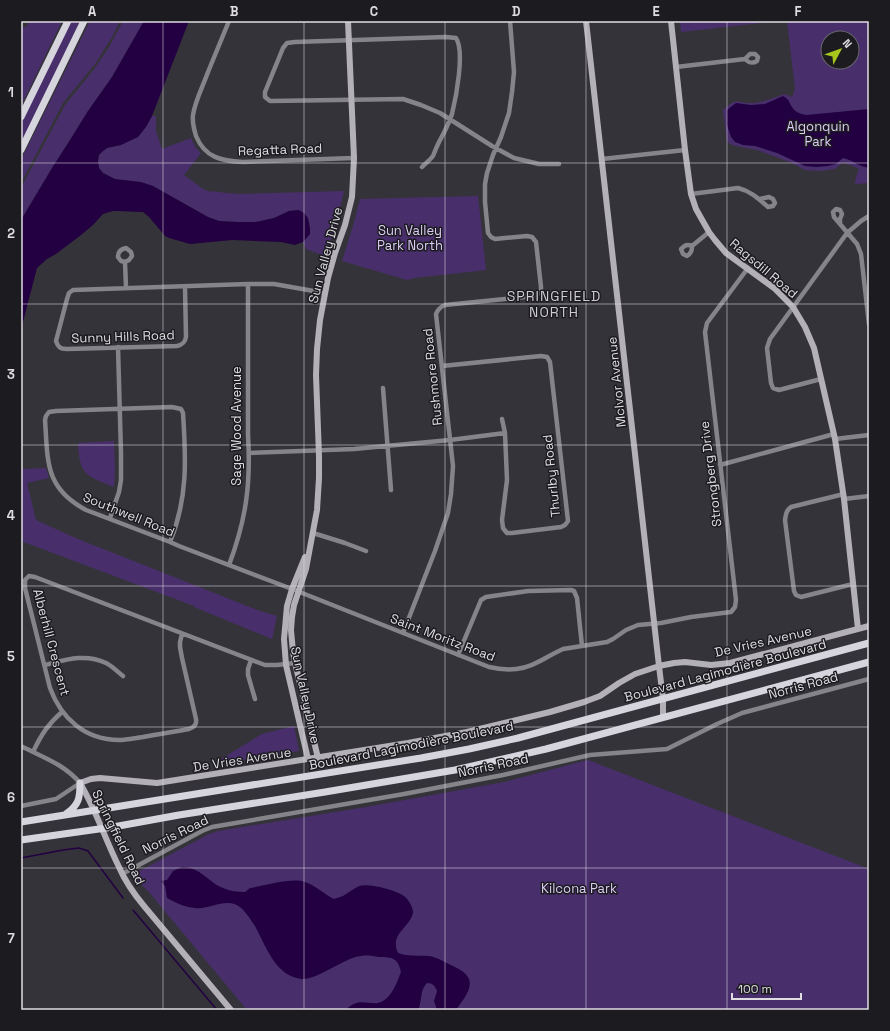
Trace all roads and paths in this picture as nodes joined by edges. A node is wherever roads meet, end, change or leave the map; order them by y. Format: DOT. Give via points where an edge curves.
graph roads {
  1 [pos="68,21"];
  2 [pos="84,21"];
  3 [pos="229,21"];
  4 [pos="348,21"];
  5 [pos="510,21"];
  6 [pos="586,21"];
  7 [pos="671,21"];
  8 [pos="349,40"];
  9 [pos="745,59"];
  10 [pos="676,67"];
  11 [pos="352,99"];
  12 [pos="21,117"];
  13 [pos="450,119"];
  14 [pos="497,148"];
  15 [pos="21,150"];
  16 [pos="685,150"];
  17 [pos="354,158"];
  18 [pos="602,159"];
  19 [pos="559,164"];
  20 [pos="422,167"];
  21 [pos="691,194"];
  22 [pos="760,199"];
  23 [pos="869,216"];
  24 [pos="840,224"];
  25 [pos="709,232"];
  26 [pos="847,232"];
  27 [pos="692,246"];
  28 [pos="125,262"];
  29 [pos="748,268"];
  30 [pos="248,284"];
  31 [pos="185,287"];
  32 [pos="126,288"];
  33 [pos="325,294"];
  34 [pos="793,307"];
  35 [pos="869,324"];
  36 [pos="118,347"];
  37 [pos="442,366"];
  38 [pos="821,379"];
  39 [pos="383,388"];
  40 [pos="120,409"];
  41 [pos="502,419"];
  42 [pos="504,433"];
  43 [pos="869,435"];
  44 [pos="835,436"];
  45 [pos="450,440"];
  46 [pos="388,446"];
  47 [pos="318,451"];
  48 [pos="249,453"];
  49 [pos="720,465"];
  50 [pos="391,490"];
  51 [pos="869,496"];
  52 [pos="844,497"];
  53 [pos="110,518"];
  54 [pos="313,533"];
  55 [pos="170,542"];
  56 [pos="366,551"];
  57 [pos="229,565"];
  58 [pos="853,584"];
  59 [pos="295,590"];
  60 [pos="654,623"];
  61 [pos="869,626"];
  62 [pos="858,629"];
  63 [pos="403,633"];
  64 [pos="182,634"];
  65 [pos="869,643"];
  66 [pos="582,646"];
  67 [pos="458,655"];
  68 [pos="251,660"];
  69 [pos="869,662"];
  70 [pos="295,664"];
  71 [pos="45,665"];
  72 [pos="286,665"];
  73 [pos="659,666"];
  74 [pos="123,676"];
  75 [pos="869,679"];
  76 [pos="255,699"];
  77 [pos="663,699"];
  78 [pos="62,712"];
  79 [pos="663,717"];
  80 [pos="21,746"];
  81 [pos="33,752"];
  82 [pos="318,758"];
  83 [pos="308,759"];
  84 [pos="80,783"];
  85 [pos="21,806"];
  86 [pos="94,810"];
  87 [pos="65,815"];
  88 [pos="21,822"];
  89 [pos="102,828"];
  90 [pos="21,840"];
  91 [pos="122,874"];
  92 [pos="230,1010"];
  1 -- 12 [label="main road"];
  2 -- 15 [label="main road"];
  3 -- 17 [label="street, Regatta Road" via="193,116 193,126 203,149 217,159 228,162"];
  4 -- 8 [label="street, Sun Valley Drive"];
  5 -- 14 [label="street" via="514,72 512,92 509,113"];
  6 -- 18 [label="street, McIvor Avenue"];
  7 -- 10 [label="street, Ragsdill Road"];
  8 -- 11 [label="street, Sun Valley Drive"];
  8 -- 11 [label="street" via="287,43 265,92 265,98 270,101"];
  8 -- 13 [label="street" via="456,38 459,42 460,61"];
  9 -- 10 [label="street"];
  10 -- 16 [label="street, Ragsdill Road"];
  11 -- 13 [label="street" via="403,99"];
  11 -- 17 [label="street, Sun Valley Drive"];
  13 -- 14 [label="street"];
  13 -- 20 [label="street" via="432,157"];
  14 -- 19 [label="street" via="522,160 539,164"];
  14 -- 37 [label="street, Rushmore Road" via="485,184 488,233 495,239 532,237 536,242 540,292 535,296 441,307 436,314"];
  16 -- 18 [label="street"];
  16 -- 21 [label="street, Ragsdill Road"];
  17 -- 33 [label="street, Sun Valley Drive" via="352,197"];
  18 -- 60 [label="street, McIvor Avenue"];
  21 -- 22 [label="street" via="738,188"];
  21 -- 25 [label="street, Ragsdill Road"];
  23 -- 26 [label="street"];
  24 -- 26 [label="street"];
  25 -- 27 [label="street"];
  25 -- 29 [label="street, Ragsdill Road" via="726,253"];
  26 -- 34 [label="street"];
  26 -- 35 [label="street" via="861,254"];
  28 -- 32 [label="street"];
  29 -- 34 [label="street, Ragsdill Road"];
  29 -- 49 [label="street, Strongberg Drive" via="707,323 705,332"];
  30 -- 31 [label="street, Sunny Hills Road"];
  30 -- 33 [label="street, Sunny Hills Road" via="274,284"];
  30 -- 48 [label="street, Sage Wood Avenue"];
  31 -- 32 [label="street, Sunny Hills Road"];
  31 -- 36 [label="street, Sunny Hills Road" via="185,342 177,346"];
  32 -- 36 [label="street, Sunny Hills Road" via="73,290 69,293 56,341 62,349"];
  33 -- 47 [label="street, Sun Valley Drive" via="320,320 316,375"];
  34 -- 38 [label="street, Ragsdill Road" via="814,348"];
  34 -- 38 [label="street" via="770,339 767,348 771,383 773,388 779,390"];
  36 -- 40 [label="street"];
  37 -- 42 [label="street, Thurlby Road" via="547,357 550,362 568,521 565,525 512,533 507,533 503,528 507,480"];
  37 -- 45 [label="street, Rushmore Road"];
  38 -- 44 [label="street, Ragsdill Road"];
  39 -- 46 [label="street"];
  40 -- 53 [label="street" via="121,480"];
  40 -- 53 [label="street, Southwell Road" via="52,411 46,416 48,461 50,473 56,484 75,504"];
  40 -- 55 [label="street" via="172,407 183,413 183,495"];
  41 -- 42 [label="street, Thurlby Road"];
  42 -- 45 [label="street"];
  43 -- 44 [label="street"];
  44 -- 49 [label="street"];
  44 -- 52 [label="street, Ragsdill Road"];
  45 -- 46 [label="street"];
  45 -- 63 [label="street, Rushmore Road" via="453,466 448,514"];
  46 -- 47 [label="street"];
  46 -- 50 [label="street"];
  47 -- 48 [label="street"];
  47 -- 54 [label="street, Sun Valley Drive" via="319,478"];
  48 -- 57 [label="street, Sage Wood Avenue" via="244,514"];
  49 -- 60 [label="street, Strongberg Drive" via="735,607 731,612"];
  51 -- 52 [label="street"];
  52 -- 58 [label="street, Ragsdill Road"];
  52 -- 58 [label="street" via="791,507 787,510 786,520 796,595 801,597"];
  53 -- 55 [label="street, Southwell Road"];
  54 -- 56 [label="street"];
  54 -- 59 [label="street, Sun Valley Drive" via="306,568"];
  55 -- 57 [label="street, Southwell Road"];
  57 -- 59 [label="street, Southwell Road"];
  58 -- 62 [label="street, Ragsdill Road"];
  59 -- 63 [label="street, Saint Moritz Road"];
  59 -- 70 [label="street, Sun Valley Drive" via="291,630"];
  59 -- 72 [label="street, Sun Valley Drive" via="287,606 284,640"];
  60 -- 66 [label="street, Saint Moritz Road" via="632,627 607,642"];
  60 -- 73 [label="street, McIvor Avenue"];
  61 -- 62 [label="street, De Vries Avenue"];
  62 -- 73 [label="street, De Vries Avenue" via="730,663 711,665 685,662"];
  63 -- 67 [label="street, Saint Moritz Road"];
  64 -- 68 [label="street, Alberhill Crescent"];
  64 -- 71 [label="street, Alberhill Crescent" via="29,576 25,580 25,588"];
  64 -- 78 [label="street, Alberhill Crescent" via="180,647 196,719 194,727 125,740 112,740 85,731"];
  65 -- 77 [label="main road, Boulevard Lagimodière Boulevard"];
  66 -- 67 [label="street, Saint Moritz Road" via="558,651 523,669 489,668"];
  66 -- 67 [label="street" via="574,591 528,591 486,597 481,600"];
  68 -- 72 [label="street, Alberhill Crescent" via="265,665"];
  68 -- 76 [label="street" via="248,675"];
  69 -- 79 [label="main road"];
  70 -- 72 [label="street, Alberhill Crescent"];
  70 -- 82 [label="street, Sun Valley Drive"];
  71 -- 74 [label="street" via="84,657 106,663"];
  71 -- 78 [label="street, Alberhill Crescent" via="54,700"];
  72 -- 83 [label="street, Sun Valley Drive"];
  73 -- 77 [label="street, McIvor Avenue"];
  73 -- 82 [label="street, De Vries Avenue" via="635,674 600,696 550,712 467,732"];
  75 -- 91 [label="street, Norris Road" via="742,713 667,749 590,755 495,777 212,827"];
  77 -- 79 [label="street, McIvor Avenue"];
  77 -- 86 [label="main road, Boulevard Lagimodière Boulevard" via="469,749"];
  78 -- 81 [label="street" via="50,722"];
  79 -- 89 [label="main road" via="546,749 454,770"];
  80 -- 81 [label="street, Springfield Road"];
  81 -- 84 [label="street, Springfield Road" via="63,767"];
  82 -- 83 [label="street, De Vries Avenue"];
  83 -- 84 [label="street, De Vries Avenue" via="156,783 100,778"];
  84 -- 85 [label="street" via="58,798"];
  84 -- 86 [label="street, Springfield Road"];
  84 -- 87 [label="main road" via="77,803"];
  86 -- 87 [label="main road, Boulevard Lagimodière Boulevard"];
  86 -- 89 [label="street, Springfield Road"];
  87 -- 88 [label="main road, Boulevard Lagimodière Boulevard"];
  89 -- 90 [label="main road"];
  89 -- 91 [label="street, Springfield Road"];
  91 -- 92 [label="street, Springfield Road" via="144,906"];
}
